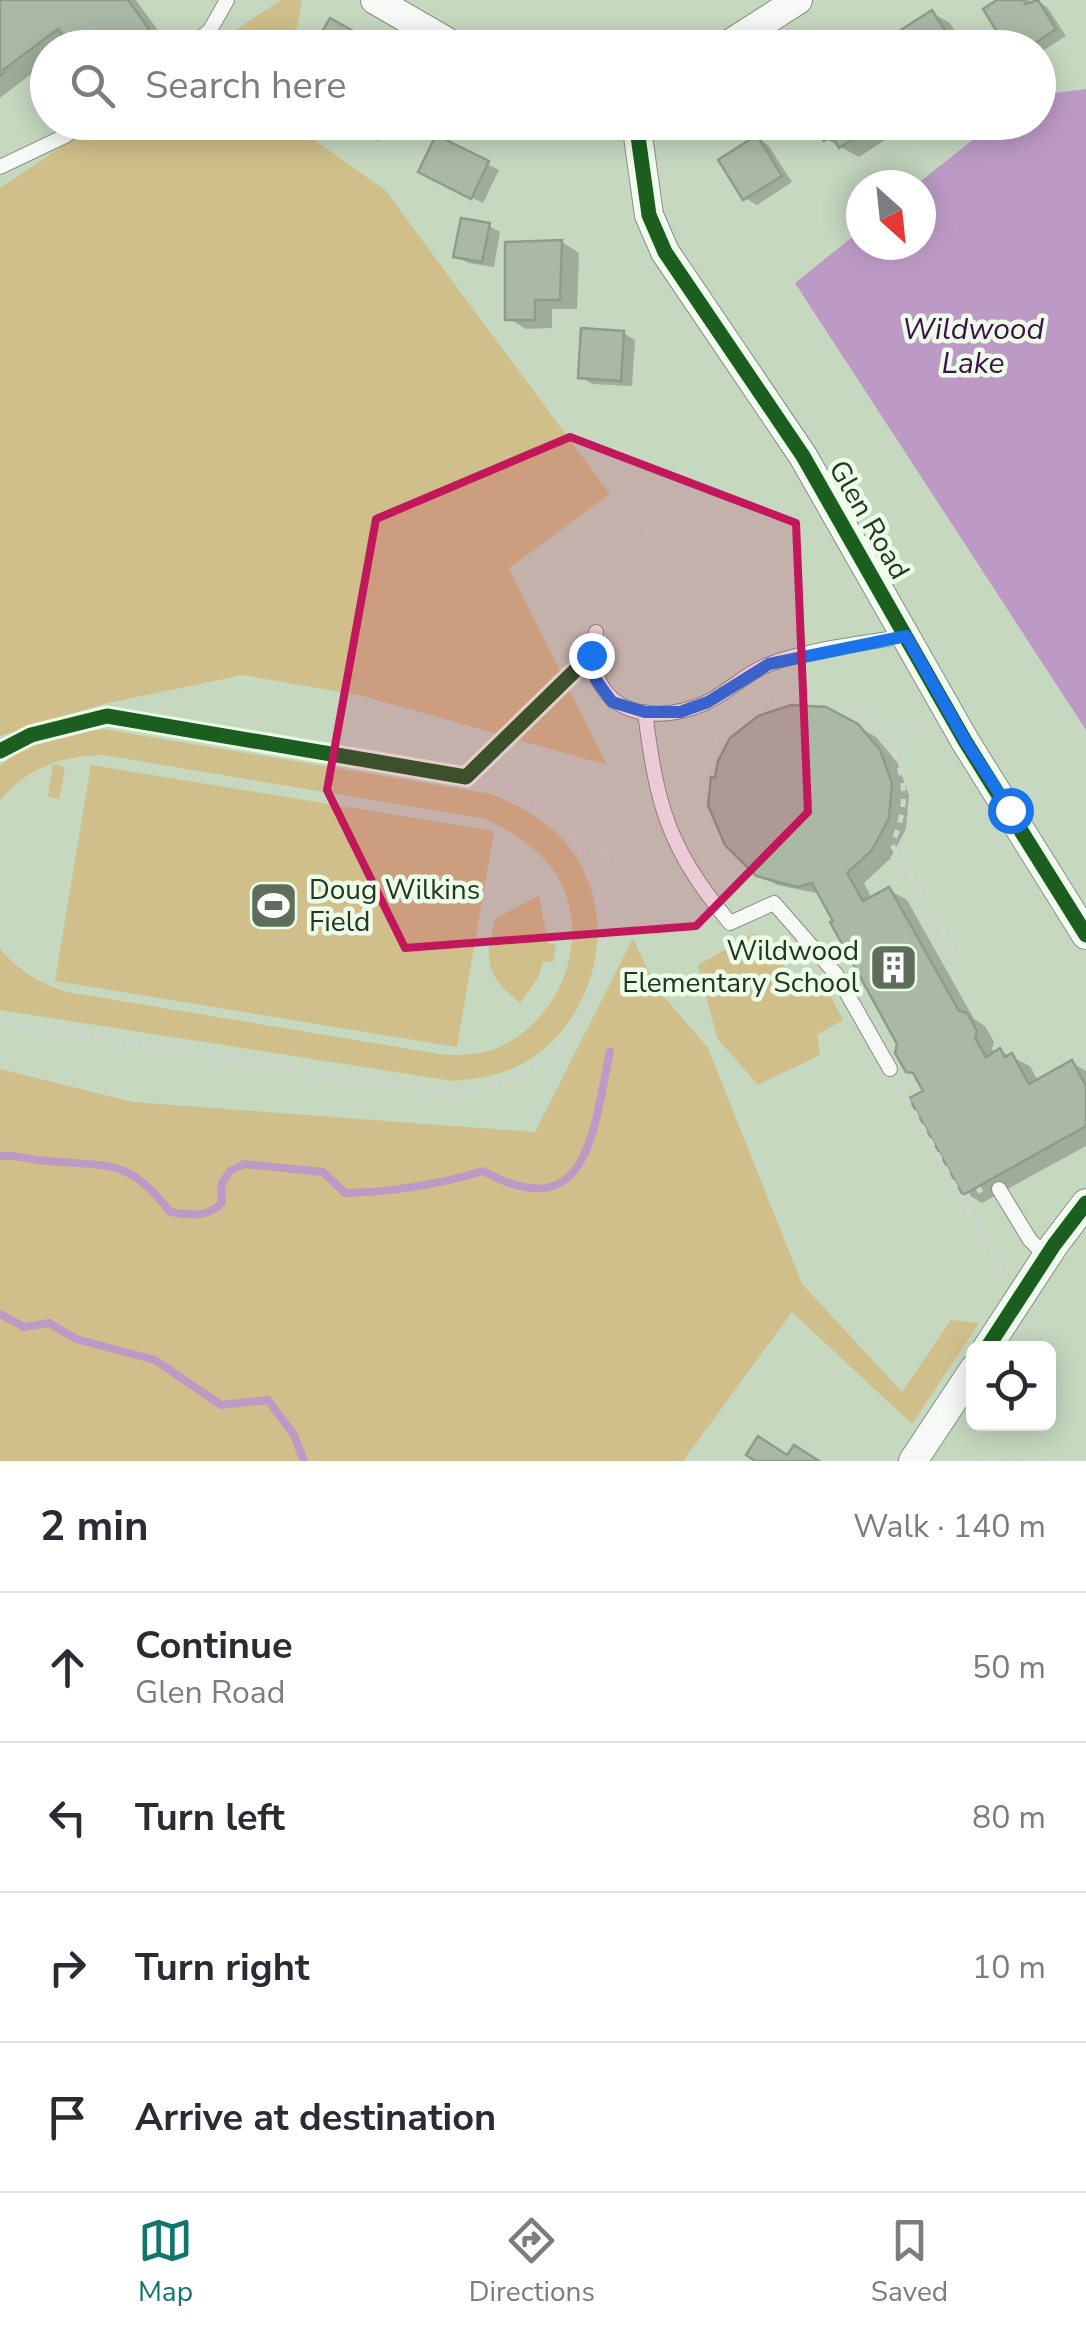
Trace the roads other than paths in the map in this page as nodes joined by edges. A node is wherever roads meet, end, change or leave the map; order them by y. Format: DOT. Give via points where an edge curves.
graph roads {
  1 [pos="227,0"];
  2 [pos="375,0"];
  3 [pos="798,0"];
  4 [pos="210,30"];
  5 [pos="427,30"];
  6 [pos="751,30"];
  7 [pos="58,140"];
  8 [pos="639,140"];
  9 [pos="0,167"];
  10 [pos="596,632"];
  11 [pos="906,636"];
  12 [pos="645,712"];
  13 [pos="1086,935"];
  14 [pos="890,1069"];
  15 [pos="999,1189"];
  16 [pos="1086,1204"];
  17 [pos="1046,1257"];
  18 [pos="992,1341"];
  19 [pos="966,1381"];
  20 [pos="913,1461"];
  1 -- 4 [label="lane"];
  2 -- 5 [label="street"];
  3 -- 6 [label="street"];
  7 -- 9 [label="lane"];
  8 -- 11 [label="street, Glen Road" via="649,215 666,252 803,456"];
  10 -- 12 [label="lane" via="596,680 612,702"];
  11 -- 12 [label="lane" via="769,664 708,702 680,712"];
  11 -- 13 [label="street, Glen Road"];
  12 -- 14 [label="lane" via="655,789 669,832 699,885 730,923 774,903 836,974"];
  15 -- 17 [label="lane"];
  16 -- 17 [label="street"];
  17 -- 18 [label="street"];
  19 -- 20 [label="street"];
}
